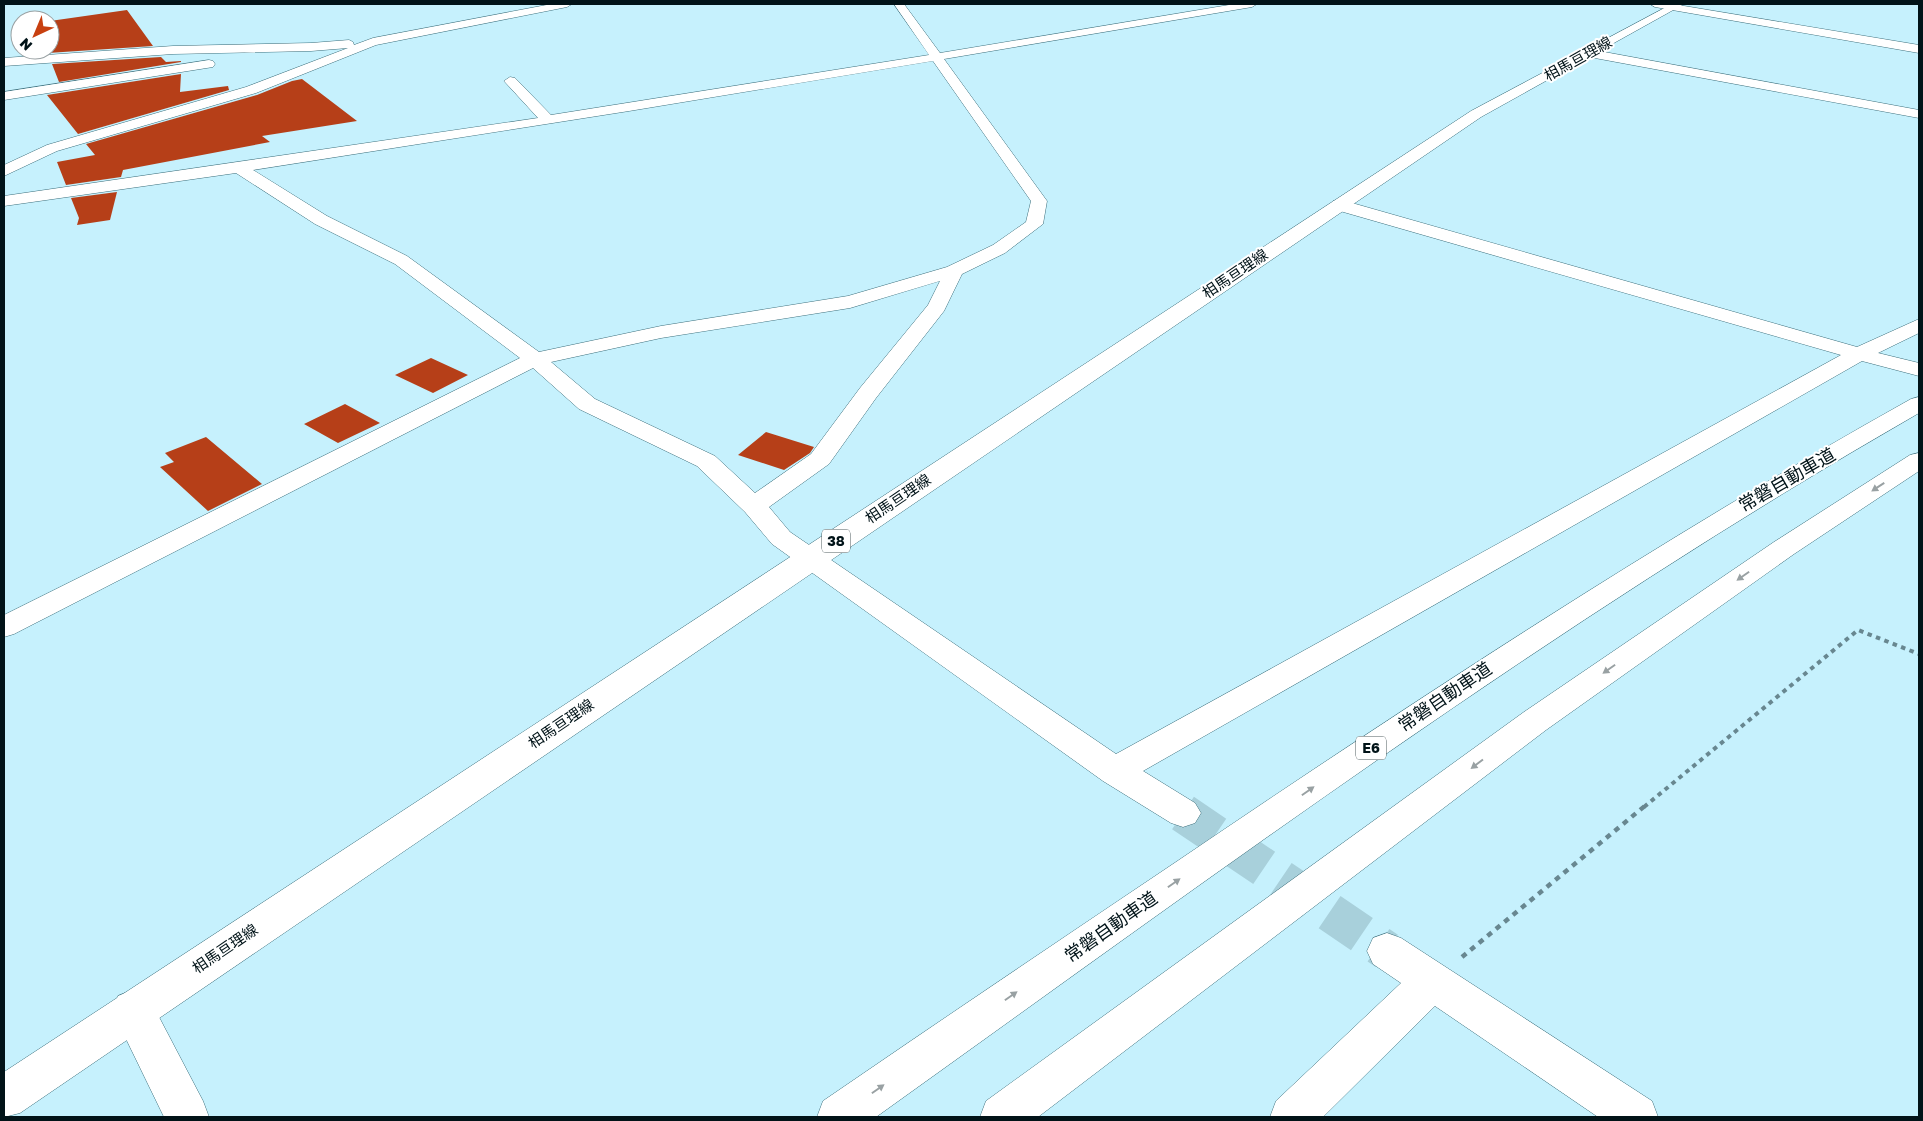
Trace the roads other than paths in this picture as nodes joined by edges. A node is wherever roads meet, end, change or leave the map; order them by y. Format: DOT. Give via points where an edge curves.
graph roads {
  1 [pos="567,4"];
  2 [pos="899,4"];
  3 [pos="1252,4"];
  4 [pos="1669,5"];
  5 [pos="373,42"];
  6 [pos="311,47"];
  7 [pos="1919,49"];
  8 [pos="1588,53"];
  9 [pos="935,56"];
  10 [pos="4,62"];
  11 [pos="510,81"];
  12 [pos="4,96"];
  13 [pos="1919,114"];
  14 [pos="548,120"];
  15 [pos="241,169"];
  16 [pos="4,172"];
  17 [pos="4,201"];
  18 [pos="1339,205"];
  19 [pos="954,271"];
  20 [pos="1919,325"];
  21 [pos="1859,354"];
  22 [pos="535,359"];
  23 [pos="1919,370"];
  24 [pos="1919,404"];
  25 [pos="1919,460"];
  26 [pos="754,506"];
  27 [pos="810,558"];
  28 [pos="4,627"];
  29 [pos="1115,771"];
  30 [pos="1183,813"];
  31 [pos="1387,951"];
  32 [pos="1432,981"];
  33 [pos="133,1010"];
  34 [pos="4,1097"];
  35 [pos="187,1117"];
  36 [pos="839,1117"];
  37 [pos="1002,1117"];
  38 [pos="1292,1117"];
  39 [pos="1636,1117"];
  1 -- 5 [label="main road"];
  2 -- 9 [label="main road"];
  3 -- 9 [label="main road"];
  4 -- 7 [label="main road"];
  4 -- 8 [label="main road, 相馬亘理線 / 38"];
  5 -- 6 [label="main road"];
  5 -- 16 [label="main road" via="251,90 52,148"];
  6 -- 10 [label="main road" via="193,49"];
  6 -- 12 [label="main road"];
  8 -- 13 [label="main road"];
  8 -- 18 [label="main road, 相馬亘理線 / 38" via="1476,114"];
  9 -- 14 [label="main road"];
  9 -- 19 [label="main road" via="1040,201 1034,224 999,249"];
  11 -- 14 [label="main road"];
  14 -- 15 [label="main road"];
  15 -- 17 [label="main road"];
  15 -- 22 [label="main road" via="321,220 400,260"];
  18 -- 21 [label="main road"];
  18 -- 27 [label="main road, 相馬亘理線 / 38"];
  19 -- 22 [label="main road" via="850,302 661,332"];
  19 -- 26 [label="main road" via="937,307 820,459"];
  20 -- 21 [label="main road"];
  21 -- 23 [label="main road"];
  21 -- 29 [label="main road"];
  22 -- 26 [label="main road" via="587,404 706,461"];
  22 -- 28 [label="main road"];
  36 -- 24 [label="main road, 常磐自動車道 / E6, one-way" via="1473,677 1725,516"];
  25 -- 37 [label="main road, one-way" via="1784,548 1535,721"];
  26 -- 27 [label="main road" via="781,538"];
  27 -- 29 [label="main road"];
  27 -- 33 [label="main road, 相馬亘理線 / 38"];
  29 -- 30 [label="main road"];
  31 -- 32 [label="main road"];
  32 -- 38 [label="main road"];
  32 -- 39 [label="main road"];
  33 -- 34 [label="main road, 相馬亘理線 / 38"];
  33 -- 35 [label="main road"];
}
